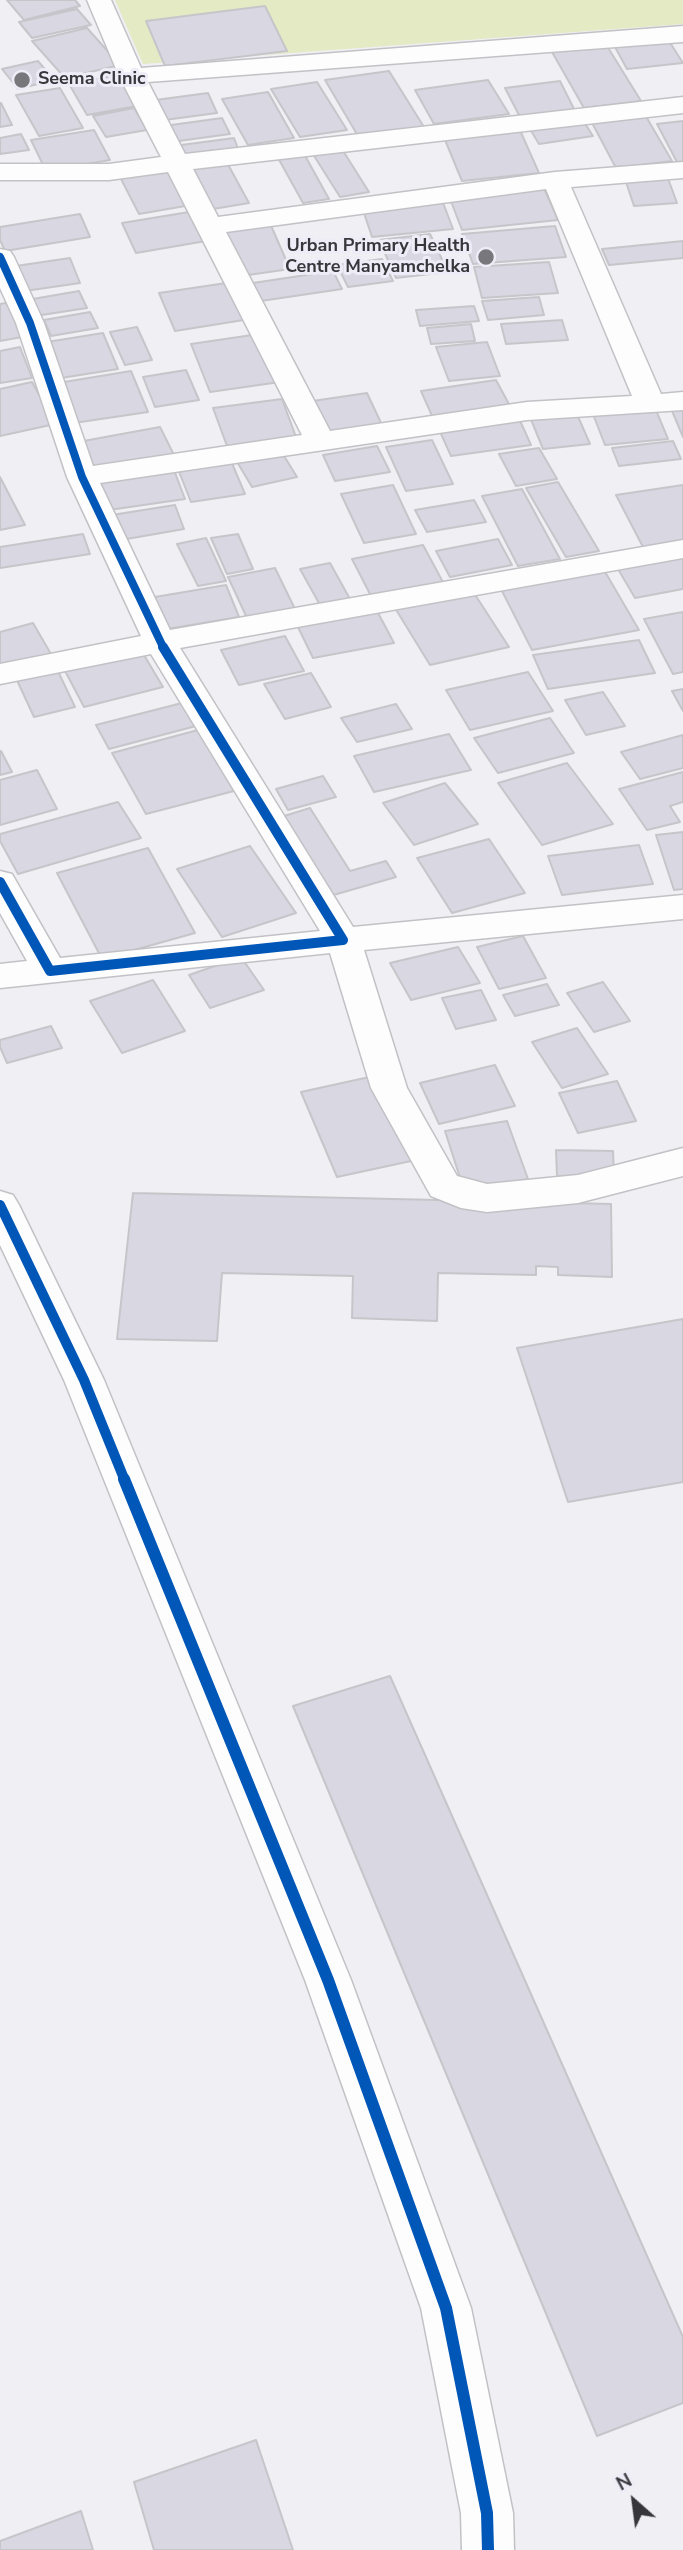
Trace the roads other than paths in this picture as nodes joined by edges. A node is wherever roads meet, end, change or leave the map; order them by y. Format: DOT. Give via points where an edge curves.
graph roads {
  1 [pos="99,0"];
  2 [pos="683,34"];
  3 [pos="132,76"];
  4 [pos="683,105"];
  5 [pos="175,163"];
  6 [pos="683,170"];
  7 [pos="0,172"];
  8 [pos="555,180"];
  9 [pos="208,226"];
  10 [pos="0,257"];
  11 [pos="683,401"];
  12 [pos="650,403"];
  13 [pos="320,441"];
  14 [pos="82,477"];
  15 [pos="683,549"];
  16 [pos="160,642"];
  17 [pos="0,674"];
  18 [pos="0,882"];
  19 [pos="683,907"];
  20 [pos="343,940"];
  21 [pos="50,971"];
  22 [pos="0,976"];
  23 [pos="683,1162"];
  24 [pos="0,1205"];
  25 [pos="488,2550"];
  1 -- 3 [label="street"];
  2 -- 3 [label="street"];
  3 -- 5 [label="street"];
  4 -- 5 [label="street"];
  5 -- 7 [label="street" via="109,172"];
  5 -- 9 [label="street"];
  6 -- 8 [label="street"];
  8 -- 9 [label="street"];
  8 -- 12 [label="street"];
  9 -- 13 [label="street"];
  10 -- 14 [label="street" via="30,323"];
  11 -- 12 [label="street"];
  12 -- 13 [label="street" via="527,411"];
  13 -- 14 [label="street"];
  14 -- 16 [label="street"];
  15 -- 16 [label="street"];
  16 -- 17 [label="street"];
  16 -- 20 [label="street"];
  18 -- 21 [label="street"];
  19 -- 20 [label="street"];
  20 -- 21 [label="street"];
  20 -- 23 [label="street" via="390,1088 444,1186 487,1198 579,1189"];
  21 -- 22 [label="street"];
  24 -- 25 [label="street" via="84,1380 328,1980 446,2308 487,2513"];
}
